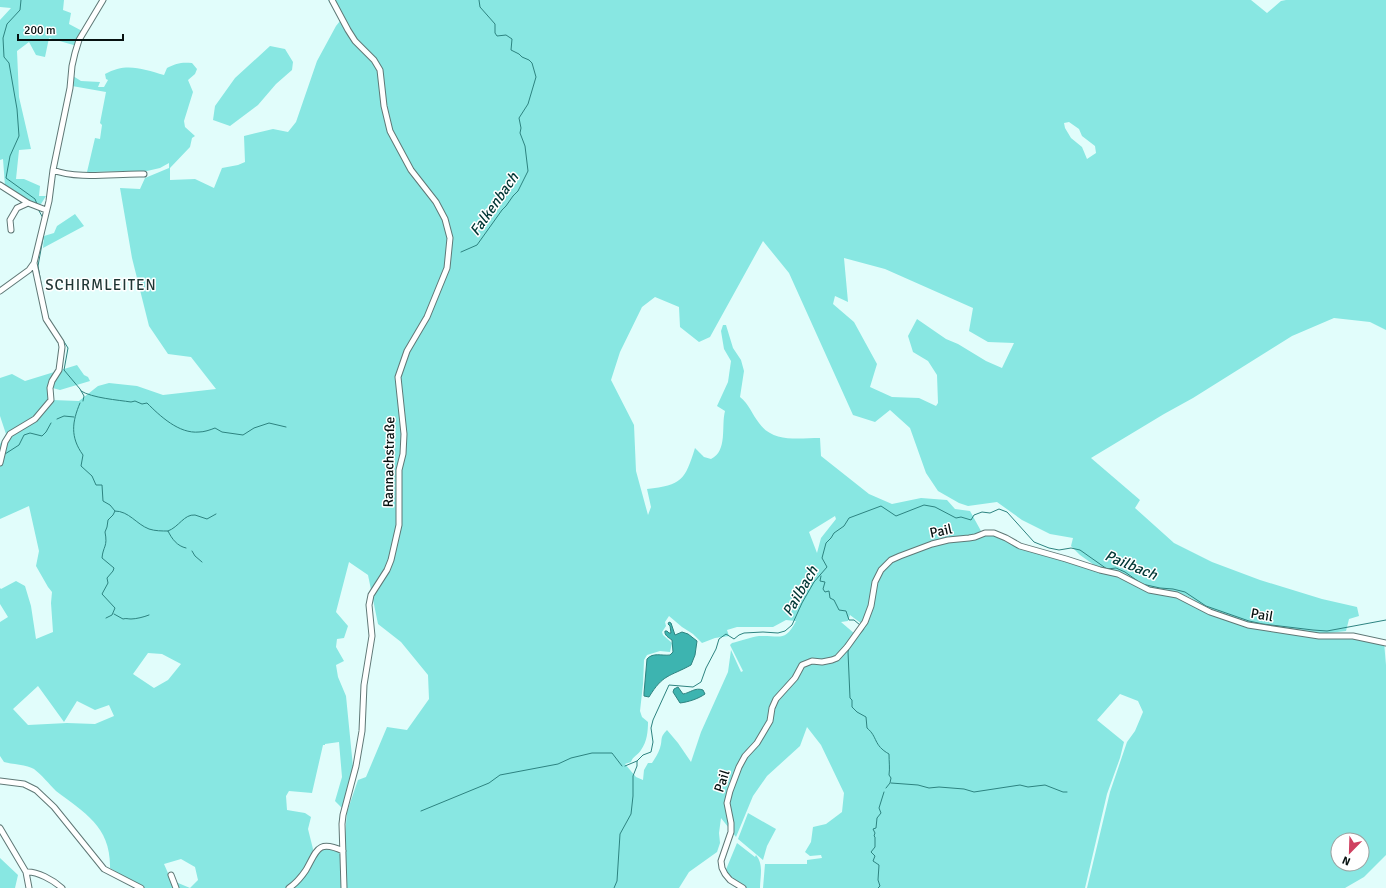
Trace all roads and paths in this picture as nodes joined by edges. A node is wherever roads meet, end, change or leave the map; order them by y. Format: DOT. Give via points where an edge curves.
graph roads {
  1 [pos="103,0"];
  2 [pos="332,0"];
  3 [pos="53,170"];
  4 [pos="144,174"];
  5 [pos="0,185"];
  6 [pos="28,203"];
  7 [pos="46,210"];
  8 [pos="11,230"];
  9 [pos="34,263"];
  10 [pos="0,291"];
  11 [pos="0,463"];
  12 [pos="1386,643"];
  13 [pos="0,781"];
  14 [pos="0,828"];
  15 [pos="343,851"];
  16 [pos="26,872"];
  17 [pos="171,875"];
  18 [pos="29,888"];
  19 [pos="62,888"];
  20 [pos="141,888"];
  21 [pos="176,888"];
  22 [pos="289,888"];
  23 [pos="344,888"];
  24 [pos="743,888"];
  1 -- 3 [label="street" via="75,53"];
  2 -- 15 [label="street, Rannachstraße" via="355,41 380,70 390,130 411,170 436,202 445,219 450,238 447,268 427,317 407,351 398,377 404,434 399,470 399,525 391,560 371,594 369,605 372,643 364,685 363,720 357,759 343,815"];
  3 -- 4 [label="street" via="66,175"];
  3 -- 7 [label="street"];
  5 -- 6 [label="street"];
  6 -- 7 [label="street"];
  6 -- 8 [label="street" via="17,208 10,220"];
  7 -- 9 [label="street"];
  9 -- 10 [label="street" via="29,270"];
  9 -- 11 [label="street" via="46,319 61,342 59,370 50,388 51,400 35,419 10,434 5,442"];
  12 -- 24 [label="street, Pail" via="1353,636 1319,636 1248,625 1210,612 1177,595 1149,590 1118,574 1020,546 994,533 948,540 911,552 891,560 881,570 875,582 865,622 837,658 802,665 795,678 776,699 770,721 739,767 728,803 731,832 721,861 725,874"];
  13 -- 20 [label="street" via="21,784 36,790 54,807 104,869"];
  14 -- 16 [label="street"];
  15 -- 22 [label="street" via="328,846 319,849 306,871"];
  15 -- 23 [label="street, Rannachstraße"];
  16 -- 18 [label="street"];
  16 -- 19 [label="street" via="30,871"];
  17 -- 21 [label="street"];
}
